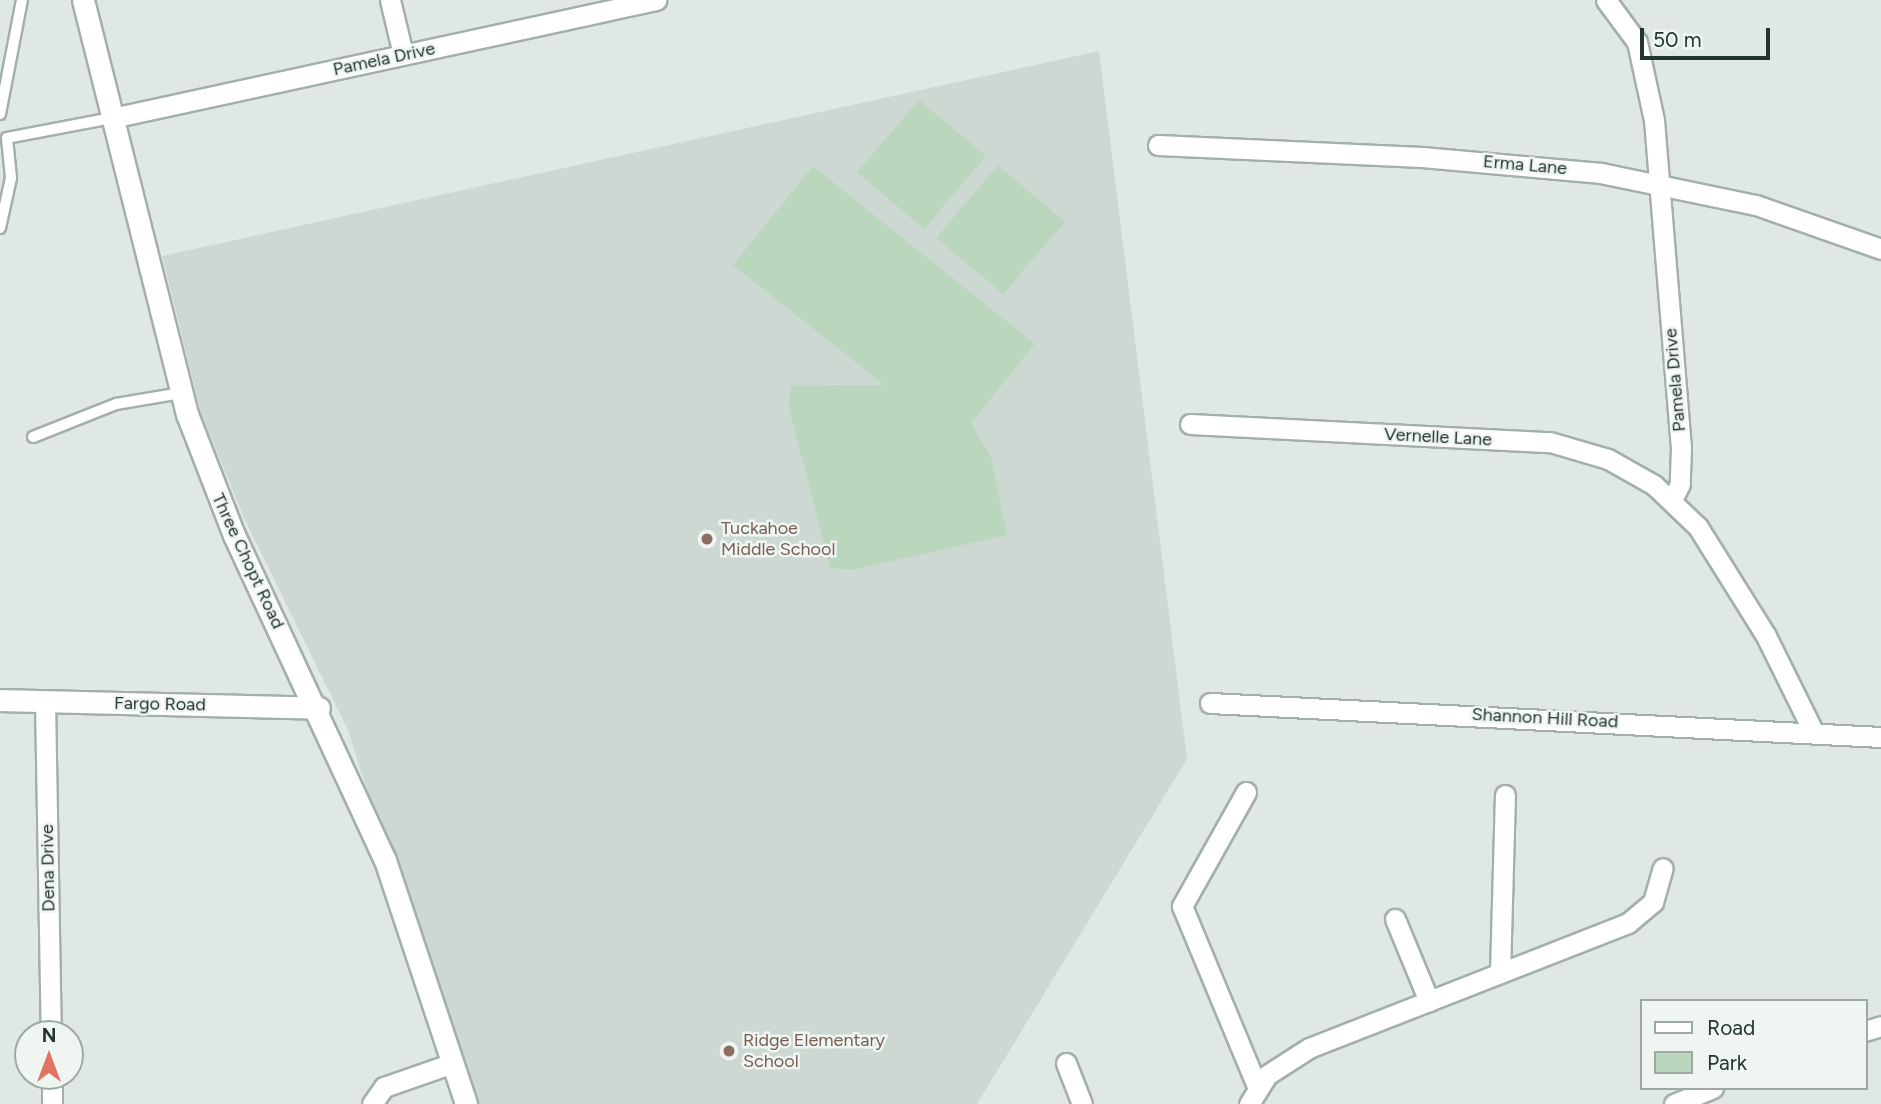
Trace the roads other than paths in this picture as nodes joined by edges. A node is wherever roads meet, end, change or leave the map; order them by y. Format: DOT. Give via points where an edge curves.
graph roads {
  1 [pos="22,0"];
  2 [pos="83,0"];
  3 [pos="390,0"];
  4 [pos="656,0"];
  5 [pos="1606,0"];
  6 [pos="403,54"];
  7 [pos="0,114"];
  8 [pos="112,118"];
  9 [pos="4,138"];
  10 [pos="1158,145"];
  11 [pos="1660,185"];
  12 [pos="0,228"];
  13 [pos="1881,249"];
  14 [pos="181,393"];
  15 [pos="1189,424"];
  16 [pos="33,437"];
  17 [pos="1672,500"];
  18 [pos="0,700"];
  19 [pos="46,701"];
  20 [pos="1210,703"];
  21 [pos="319,708"];
  22 [pos="1813,731"];
  23 [pos="1881,737"];
  24 [pos="1246,792"];
  25 [pos="1506,795"];
  26 [pos="1663,868"];
  27 [pos="1395,919"];
  28 [pos="1500,973"];
  29 [pos="1429,1001"];
  30 [pos="51,1020"];
  31 [pos="453,1063"];
  32 [pos="1066,1063"];
  33 [pos="1708,1090"];
  34 [pos="1254,1096"];
  35 [pos="372,1104"];
  36 [pos="466,1104"];
  37 [pos="1082,1104"];
  38 [pos="1674,1104"];
  1 -- 7 [label="lane"];
  2 -- 8 [label="main road, Three Chopt Road"];
  3 -- 6 [label="street"];
  4 -- 6 [label="street, Pamela Drive"];
  5 -- 11 [label="street, Pamela Drive" via="1637,42 1647,73"];
  6 -- 8 [label="street, Pamela Drive"];
  8 -- 9 [label="lane"];
  8 -- 14 [label="main road, Three Chopt Road"];
  9 -- 12 [label="lane" via="11,178"];
  10 -- 11 [label="street, Erma Lane" via="1536,164"];
  11 -- 13 [label="street, Erma Lane" via="1797,217"];
  11 -- 17 [label="street, Pamela Drive" via="1681,447 1682,474"];
  14 -- 16 [label="lane" via="116,404"];
  14 -- 21 [label="main road, Three Chopt Road" via="219,501"];
  15 -- 17 [label="street, Vernelle Lane" via="1550,442 1608,459"];
  17 -- 22 [label="street" via="1733,578"];
  18 -- 19 [label="main road, Fargo Road"];
  19 -- 21 [label="main road, Fargo Road"];
  19 -- 30 [label="street, Dena Drive"];
  20 -- 22 [label="street, Shannon Hill Road"];
  21 -- 31 [label="main road, Three Chopt Road" via="385,860"];
  22 -- 23 [label="street, Shannon Hill Road"];
  24 -- 34 [label="street" via="1182,906"];
  25 -- 28 [label="street"];
  26 -- 28 [label="street" via="1660,890 1643,914"];
  27 -- 29 [label="street"];
  28 -- 29 [label="street"];
  29 -- 34 [label="street" via="1309,1048"];
  31 -- 35 [label="street" via="384,1087"];
  31 -- 36 [label="main road, Three Chopt Road"];
  32 -- 37 [label="street"];
  33 -- 38 [label="street"];
}
